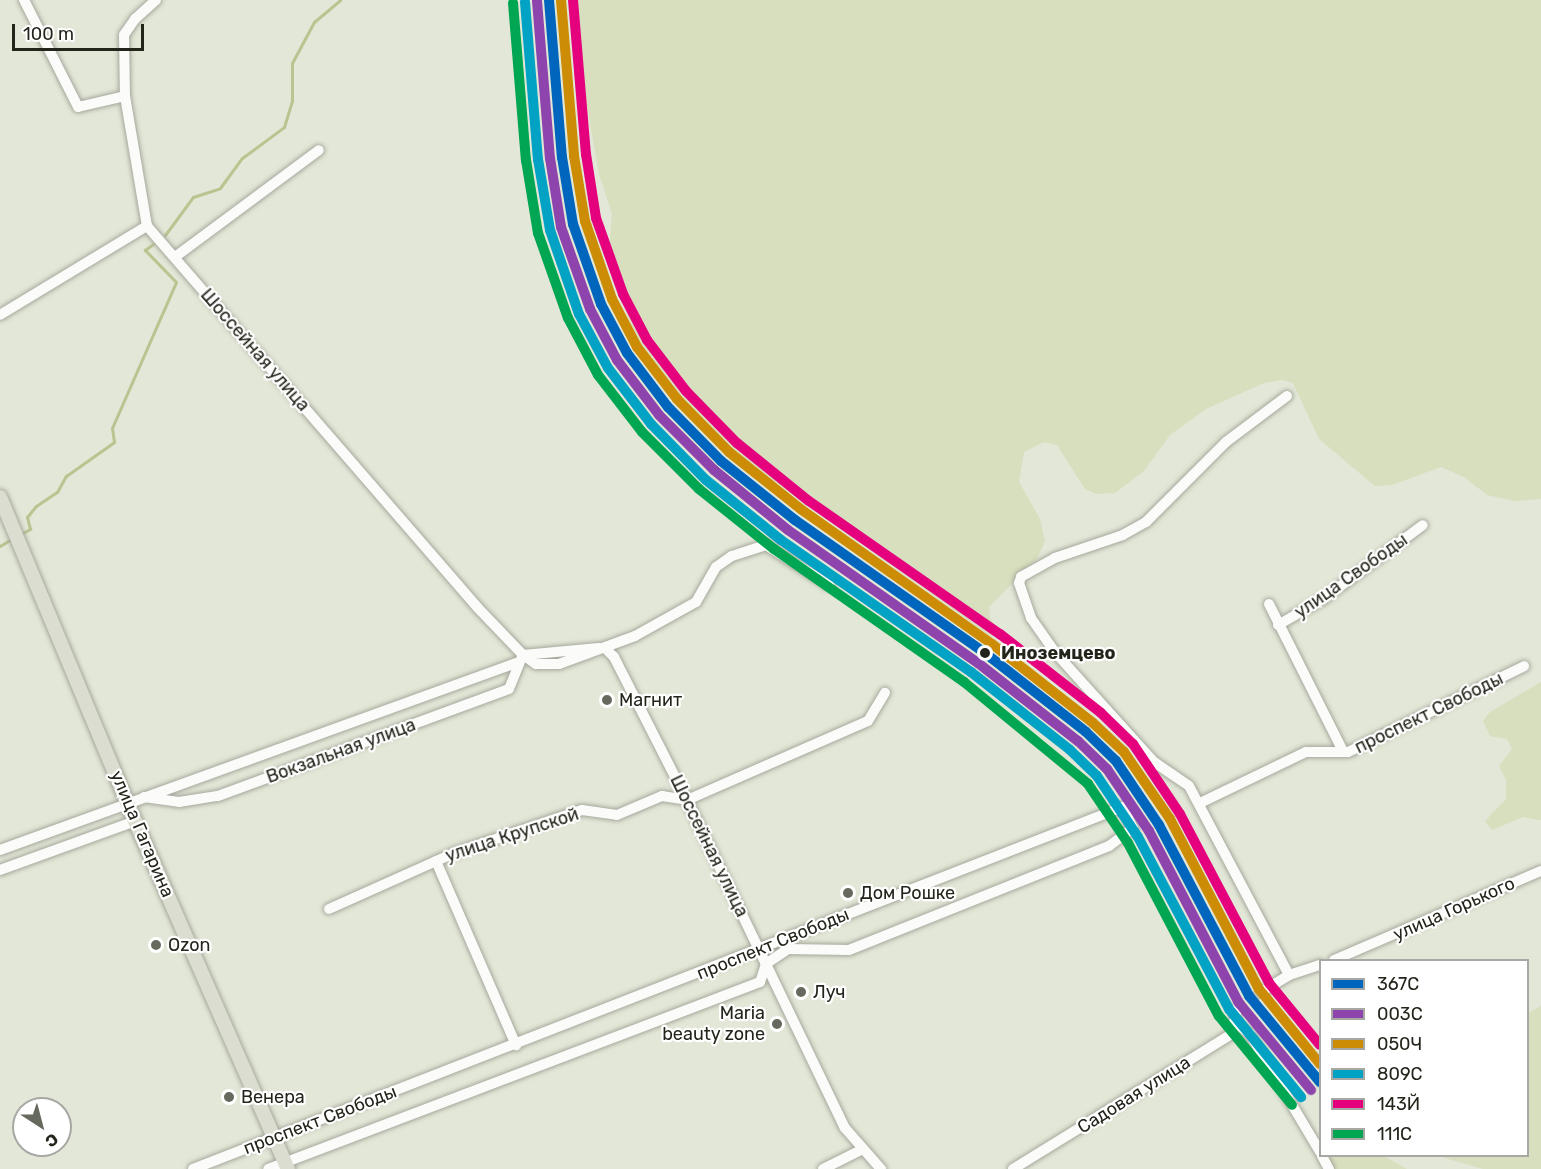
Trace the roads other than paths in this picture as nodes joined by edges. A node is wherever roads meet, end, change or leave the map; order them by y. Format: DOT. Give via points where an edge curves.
graph roads {
  1 [pos="24,0"];
  2 [pos="156,0"];
  3 [pos="125,96"];
  4 [pos="319,150"];
  5 [pos="147,226"];
  6 [pos="175,257"];
  7 [pos="0,315"];
  8 [pos="1287,396"];
  9 [pos="0,497"];
  10 [pos="1423,525"];
  11 [pos="829,585"];
  12 [pos="1269,604"];
  13 [pos="1278,626"];
  14 [pos="605,648"];
  15 [pos="520,659"];
  16 [pos="1524,666"];
  17 [pos="885,693"];
  18 [pos="1343,752"];
  19 [pos="144,797"];
  20 [pos="687,800"];
  21 [pos="1200,803"];
  22 [pos="129,805"];
  23 [pos="135,821"];
  24 [pos="0,850"];
  25 [pos="436,861"];
  26 [pos="0,870"];
  27 [pos="1541,871"];
  28 [pos="329,909"];
  29 [pos="759,950"];
  30 [pos="1336,959"];
  31 [pos="766,964"];
  32 [pos="1319,965"];
  33 [pos="1289,975"];
  34 [pos="1266,989"];
  35 [pos="1237,1008"];
  36 [pos="1234,1022"];
  37 [pos="516,1045"];
  38 [pos="274,1137"];
  39 [pos="863,1149"];
  40 [pos="1319,1151"];
  41 [pos="287,1166"];
  42 [pos="193,1169"];
  43 [pos="270,1169"];
  44 [pos="823,1169"];
  45 [pos="881,1169"];
  46 [pos="1013,1169"];
  1 -- 3 [label="street" via="78,107"];
  2 -- 3 [label="street" via="124,35"];
  3 -- 5 [label="street"];
  4 -- 6 [label="street"];
  5 -- 6 [label="street, Шоссейная улица"];
  5 -- 7 [label="street"];
  6 -- 15 [label="street, Шоссейная улица"];
  8 -- 21 [label="street" via="1226,442 1146,522 1123,535 1055,558 1021,577 1020,592 1031,618 1053,650 1154,762 1189,786"];
  9 -- 22 [label="main road, улица Гагарина"];
  10 -- 13 [label="street, улица Свободы" via="1323,599"];
  11 -- 14 [label="street" via="766,545 732,556 716,567 696,602"];
  12 -- 13 [label="street, улица Свободы"];
  13 -- 18 [label="street, улица Свободы" via="1313,687"];
  14 -- 15 [label="street" via="546,666"];
  14 -- 20 [label="street, Шоссейная улица" via="614,657"];
  15 -- 19 [label="street, Вокзальная улица"];
  15 -- 19 [label="street, Вокзальная улица" via="509,688 218,796 179,802"];
  16 -- 18 [label="street, проспект Свободы"];
  17 -- 20 [label="street, улица Крупской" via="868,721"];
  18 -- 21 [label="street, проспект Свободы" via="1306,752"];
  19 -- 22 [label="street, Вокзальная улица"];
  20 -- 25 [label="street, улица Крупской" via="662,796 616,815 582,810"];
  20 -- 29 [label="street, Шоссейная улица"];
  21 -- 33 [label="street"];
  22 -- 23 [label="main road, улица Гагарина"];
  22 -- 24 [label="street, Вокзальная улица"];
  23 -- 26 [label="street"];
  23 -- 38 [label="main road, улица Гагарина"];
  25 -- 28 [label="street, улица Крупской"];
  25 -- 37 [label="street"];
  27 -- 30 [label="street, улица Горького"];
  29 -- 31 [label="street, Шоссейная улица"];
  29 -- 31 [label="street, проспект Свободы" via="1123,807 1133,828 1109,846 849,950 788,949"];
  29 -- 37 [label="street, проспект Свободы"];
  31 -- 39 [label="street, Шоссейная улица" via="845,1128"];
  31 -- 41 [label="street, проспект Свободы" via="760,982"];
  32 -- 33 [label="street"];
  33 -- 34 [label="street"];
  35 -- 36 [label="street, Садовая улица"];
  36 -- 40 [label="street" via="1250,1034"];
  36 -- 46 [label="street, Садовая улица" via="1232,1034"];
  37 -- 38 [label="street, проспект Свободы"];
  38 -- 41 [label="main road, улица Гагарина"];
  38 -- 42 [label="street, проспект Свободы"];
  39 -- 44 [label="street"];
  39 -- 45 [label="street, Шоссейная улица"];
  41 -- 43 [label="street, проспект Свободы"];
}
